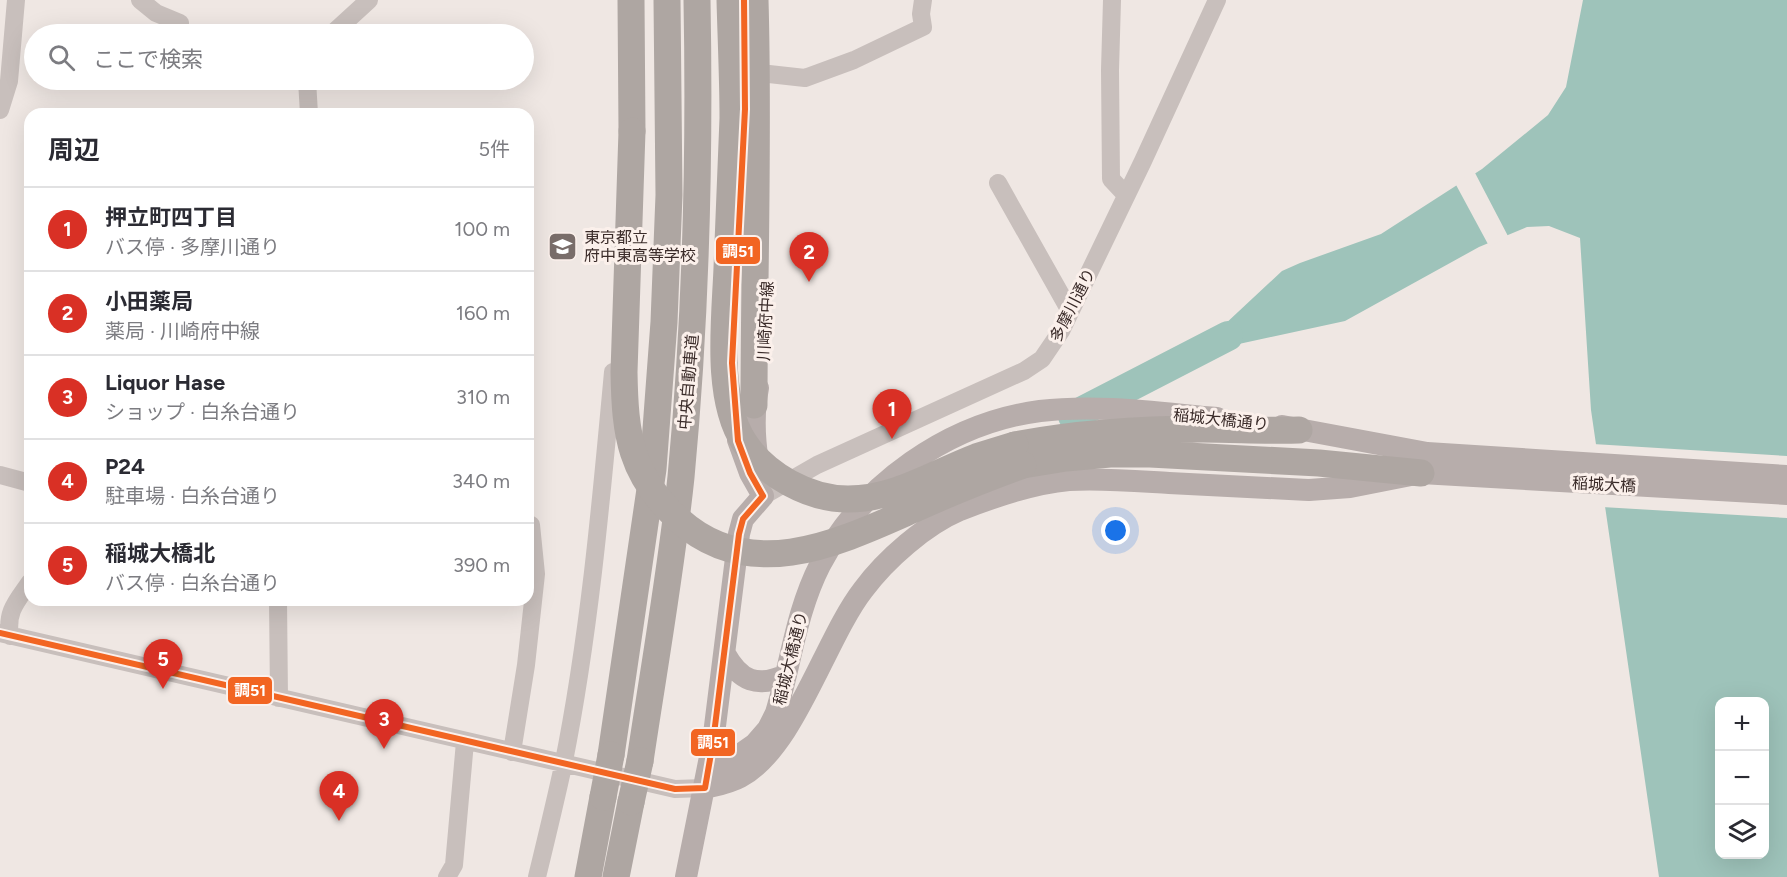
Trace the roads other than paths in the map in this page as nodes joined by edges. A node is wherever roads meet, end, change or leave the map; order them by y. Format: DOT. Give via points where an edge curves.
graph roads {
  1 [pos="16,0"];
  2 [pos="140,0"];
  3 [pos="369,0"];
  4 [pos="622,0"];
  5 [pos="631,0"];
  6 [pos="667,0"];
  7 [pos="697,0"];
  8 [pos="730,0"];
  9 [pos="744,0"];
  10 [pos="755,0"];
  11 [pos="767,0"];
  12 [pos="923,0"];
  13 [pos="1112,0"];
  14 [pos="1217,0"];
  15 [pos="180,23"];
  16 [pos="343,24"];
  17 [pos="769,74"];
  18 [pos="308,90"];
  19 [pos="309,108"];
  20 [pos="0,110"];
  21 [pos="998,183"];
  22 [pos="1126,195"];
  23 [pos="1070,311"];
  24 [pos="754,405"];
  25 [pos="1299,430"];
  26 [pos="1424,463"];
  27 [pos="0,475"];
  28 [pos="1787,476"];
  29 [pos="24,481"];
  30 [pos="1787,494"];
  31 [pos="764,495"];
  32 [pos="534,554"];
  33 [pos="24,591"];
  34 [pos="534,592"];
  35 [pos="278,606"];
  36 [pos="532,606"];
  37 [pos="5,634"];
  38 [pos="725,654"];
  39 [pos="786,675"];
  40 [pos="279,698"];
  41 [pos="465,741"];
  42 [pos="512,752"];
  43 [pos="563,764"];
  44 [pos="705,788"];
  45 [pos="447,877"];
  46 [pos="537,877"];
  47 [pos="588,877"];
  48 [pos="616,877"];
  49 [pos="686,877"];
  1 -- 20 [label="street" via="9,81"];
  2 -- 15 [label="street" via="156,13"];
  3 -- 16 [label="street"];
  4 -- 43 [label="street" via="624,123 617,328 598,532"];
  5 -- 26 [label="highway, bridge" via="632,131 624,372 629,436 635,462 661,503 705,538 754,554 800,552 857,534 980,480 1023,465 1066,458 1150,454 1319,463"];
  6 -- 47 [label="highway, 中央自動車道, bridge" via="669,195 653,469 611,755"];
  7 -- 48 [label="highway, 中央自動車道, bridge" via="699,97 693,323 680,479 640,761"];
  8 -- 25 [label="highway, bridge" via="733,116 724,364 730,405 743,442 770,470 808,492 847,499 903,489 975,458 1061,436 1202,429"];
  9 -- 31 [label="main road, 川崎府中線" via="745,109 732,363 738,441 750,473"];
  10 -- 24 [label="highway"];
  11 -- 17 [label="main road, 川崎府中線"];
  12 -- 17 [label="street" via="923,27 864,56 805,78"];
  13 -- 22 [label="street" via="1112,179"];
  14 -- 22 [label="street, 多摩川通り"];
  17 -- 24 [label="main road, 川崎府中線" via="767,331"];
  18 -- 19 [label="street"];
  21 -- 23 [label="street"];
  22 -- 23 [label="street, 多摩川通り"];
  23 -- 31 [label="street, 多摩川通り" via="1047,353 1033,366 817,465"];
  24 -- 31 [label="main road, 川崎府中線" via="754,438"];
  25 -- 26 [label="main road, 稲城大橋通り"];
  25 -- 39 [label="main road, 稲城大橋通り" via="1263,422 1066,409 1002,419 961,434 899,472 851,518 820,564 802,608"];
  26 -- 28 [label="main road, 稲城大橋"];
  26 -- 30 [label="main road, 稲城大橋"];
  26 -- 44 [label="main road, 稲城大橋通り" via="1350,487 1320,490 1068,480 1031,487 959,511 920,534 862,590 774,747 757,766 728,782"];
  27 -- 29 [label="street"];
  31 -- 38 [label="main road" via="743,519 739,534"];
  32 -- 34 [label="street"];
  33 -- 37 [label="street" via="10,613"];
  35 -- 40 [label="street"];
  36 -- 42 [label="street"];
  37 -- 40 [label="street"];
  38 -- 39 [label="main road" via="743,677 766,682"];
  38 -- 44 [label="main road"];
  39 -- 44 [label="main road, 稲城大橋通り" via="777,713 768,729 755,744 723,767"];
  40 -- 41 [label="street"];
  41 -- 42 [label="street"];
  41 -- 45 [label="street" via="454,865"];
  42 -- 43 [label="street"];
  43 -- 44 [label="street" via="675,789"];
  43 -- 46 [label="street"];
  44 -- 49 [label="main road"];
}
